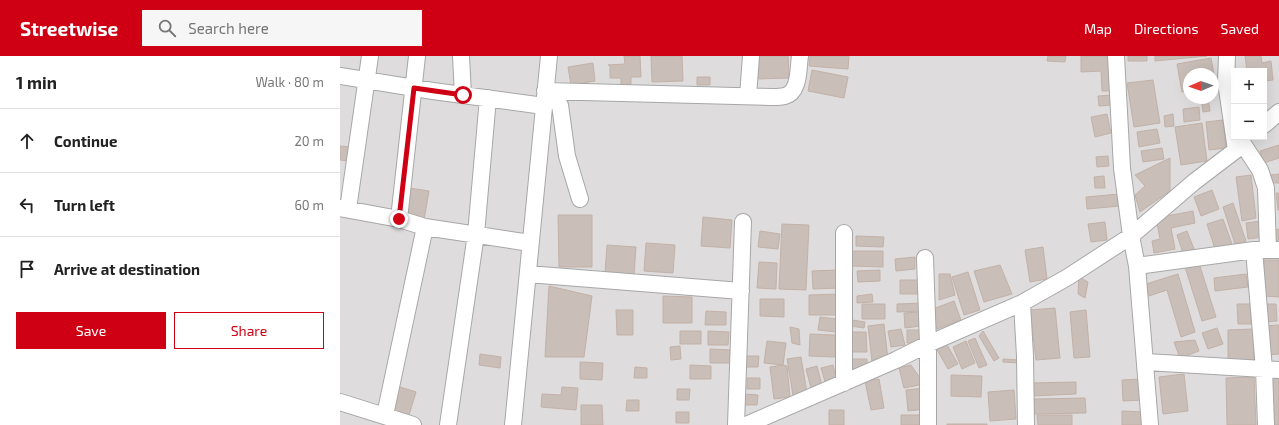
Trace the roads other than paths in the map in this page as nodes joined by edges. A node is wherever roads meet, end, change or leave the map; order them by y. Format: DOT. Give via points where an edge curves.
graph roads {
  1 [pos="370,56"];
  2 [pos="417,56"];
  3 [pos="462,56"];
  4 [pos="549,56"];
  5 [pos="751,56"];
  6 [pos="800,56"];
  7 [pos="1116,56"];
  8 [pos="1227,56"];
  9 [pos="340,76"];
  10 [pos="367,81"];
  11 [pos="414,88"];
  12 [pos="463,95"];
  13 [pos="748,96"];
  14 [pos="488,98"];
  15 [pos="545,98"];
  16 [pos="1279,112"];
  17 [pos="1267,122"];
  18 [pos="1243,144"];
  19 [pos="580,199"];
  20 [pos="344,208"];
  21 [pos="399,219"];
  22 [pos="743,222"];
  23 [pos="425,227"];
  24 [pos="844,233"];
  25 [pos="476,234"];
  26 [pos="1131,236"];
  27 [pos="530,243"];
  28 [pos="1267,250"];
  29 [pos="925,258"];
  30 [pos="1138,266"];
  31 [pos="528,274"];
  32 [pos="741,291"];
  33 [pos="1022,303"];
  34 [pos="928,344"];
  35 [pos="1146,362"];
  36 [pos="1271,369"];
  37 [pos="844,383"];
  38 [pos="340,402"];
  39 [pos="385,415"];
  40 [pos="413,425"];
  41 [pos="448,425"];
  42 [pos="513,425"];
  43 [pos="736,425"];
  44 [pos="746,425"];
  45 [pos="928,425"];
  46 [pos="1026,425"];
  47 [pos="1150,425"];
  48 [pos="1266,425"];
  1 -- 10 [label="street"];
  2 -- 11 [label="street"];
  3 -- 12 [label="street"];
  4 -- 15 [label="street"];
  5 -- 13 [label="street"];
  6 -- 13 [label="street" via="794,90 786,96"];
  7 -- 26 [label="street" via="1122,168"];
  8 -- 18 [label="street" via="1226,82"];
  9 -- 10 [label="street"];
  10 -- 11 [label="street"];
  10 -- 20 [label="street"];
  11 -- 12 [label="street"];
  11 -- 21 [label="street"];
  12 -- 14 [label="street"];
  13 -- 15 [label="street"];
  14 -- 15 [label="street"];
  14 -- 25 [label="street"];
  15 -- 19 [label="street" via="560,105 567,156"];
  15 -- 27 [label="street"];
  16 -- 17 [label="street"];
  18 -- 26 [label="street"];
  18 -- 28 [label="street" via="1260,170 1266,188"];
  20 -- 21 [label="street"];
  21 -- 23 [label="street"];
  22 -- 32 [label="street"];
  23 -- 25 [label="street"];
  23 -- 39 [label="street"];
  24 -- 37 [label="street"];
  25 -- 27 [label="street"];
  25 -- 41 [label="street"];
  26 -- 30 [label="street"];
  26 -- 33 [label="street"];
  27 -- 31 [label="street"];
  28 -- 30 [label="street"];
  28 -- 36 [label="street"];
  29 -- 34 [label="street"];
  30 -- 35 [label="street"];
  31 -- 32 [label="street"];
  31 -- 42 [label="street"];
  32 -- 43 [label="street"];
  33 -- 34 [label="street"];
  33 -- 46 [label="street"];
  34 -- 37 [label="street"];
  34 -- 45 [label="street"];
  35 -- 36 [label="street"];
  35 -- 47 [label="street"];
  36 -- 48 [label="street"];
  37 -- 44 [label="street"];
  38 -- 39 [label="street"];
  39 -- 40 [label="street"];
}
